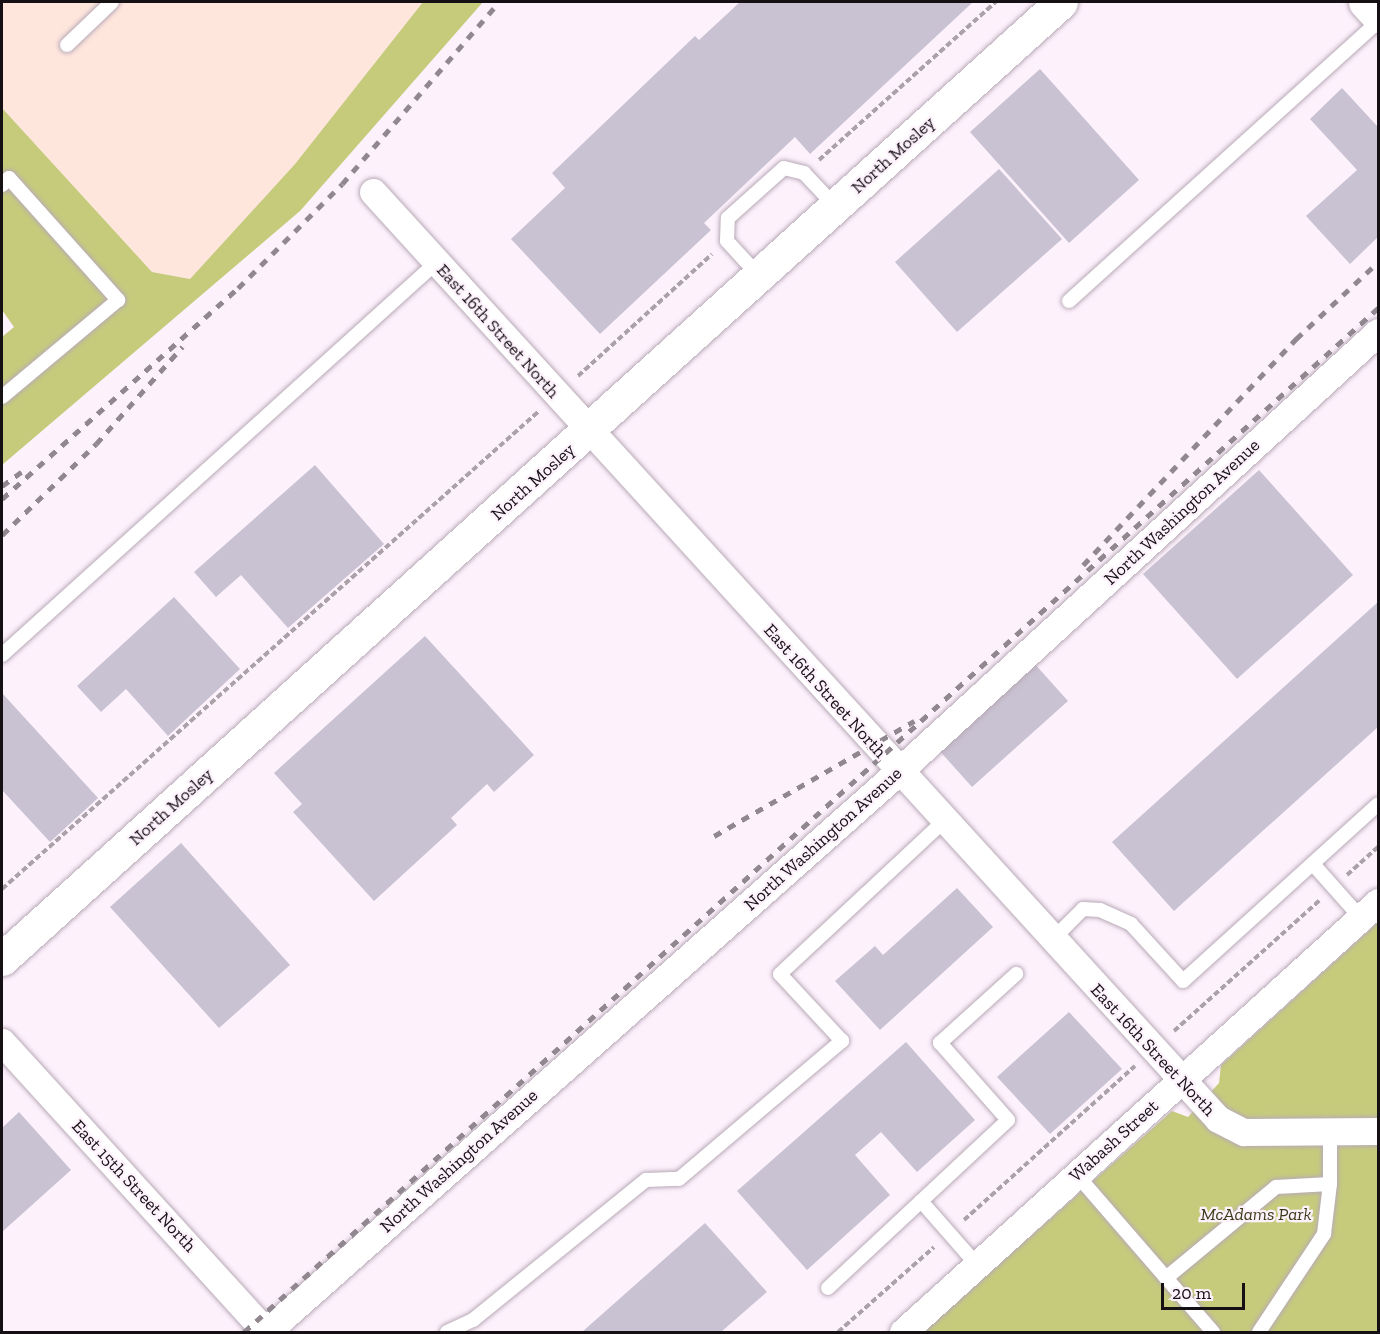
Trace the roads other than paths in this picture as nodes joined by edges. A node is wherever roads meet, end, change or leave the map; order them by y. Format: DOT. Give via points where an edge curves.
graph roads {
  1 [pos="112,2"];
  2 [pos="1061,2"];
  3 [pos="1365,2"];
  4 [pos="1378,16"];
  5 [pos="1378,22"];
  6 [pos="67,45"];
  7 [pos="2,185"];
  8 [pos="374,192"];
  9 [pos="836,207"];
  10 [pos="437,262"];
  11 [pos="760,277"];
  12 [pos="1069,301"];
  13 [pos="1378,332"];
  14 [pos="2,397"];
  15 [pos="589,432"];
  16 [pos="2,655"];
  17 [pos="898,772"];
  18 [pos="1378,804"];
  19 [pos="944,821"];
  20 [pos="1313,864"];
  21 [pos="1370,910"];
  22 [pos="1052,940"];
  23 [pos="2,959"];
  24 [pos="1016,974"];
  25 [pos="2,1042"];
  26 [pos="1181,1081"];
  27 [pos="1378,1131"];
  28 [pos="1330,1132"];
  29 [pos="1077,1175"];
  30 [pos="1330,1184"];
  31 [pos="921,1201"];
  32 [pos="977,1265"];
  33 [pos="1166,1278"];
  34 [pos="828,1288"];
  35 [pos="263,1332"];
  36 [pos="447,1332"];
  37 [pos="903,1332"];
  38 [pos="1213,1332"];
  39 [pos="1259,1332"];
  1 -- 6 [label="lane"];
  2 -- 9 [label="street, North Mosley"];
  3 -- 4 [label="street"];
  5 -- 12 [label="lane"];
  7 -- 14 [label="lane" via="9,178 118,300"];
  8 -- 10 [label="street, East 16th Street North"];
  9 -- 11 [label="street, North Mosley"];
  9 -- 11 [label="lane" via="804,173 784,168 728,218 727,241"];
  10 -- 15 [label="street, East 16th Street North"];
  10 -- 16 [label="lane"];
  11 -- 15 [label="street, North Mosley"];
  13 -- 17 [label="street, North Washington Avenue"];
  15 -- 17 [label="street, East 16th Street North"];
  15 -- 23 [label="street, North Mosley"];
  17 -- 19 [label="street, East 16th Street North"];
  17 -- 35 [label="street, North Washington Avenue"];
  18 -- 20 [label="lane"];
  19 -- 22 [label="street, East 16th Street North"];
  19 -- 36 [label="lane" via="780,974 842,1041 679,1179 646,1180 473,1320"];
  20 -- 21 [label="lane" via="1334,887"];
  20 -- 22 [label="lane" via="1183,981 1131,924 1100,910 1083,909"];
  21 -- 26 [label="street, Wabash Street"];
  22 -- 26 [label="street, East 16th Street North"];
  24 -- 31 [label="lane" via="940,1043 1008,1120"];
  25 -- 35 [label="street, East 15th Street North"];
  26 -- 28 [label="street, East 16th Street North" via="1218,1119 1244,1132"];
  26 -- 29 [label="street, Wabash Street"];
  27 -- 28 [label="street, East 16th Street North"];
  28 -- 30 [label="lane"];
  29 -- 32 [label="street, Wabash Street"];
  29 -- 33 [label="lane"];
  30 -- 33 [label="lane" via="1276,1187"];
  30 -- 39 [label="lane" via="1324,1234"];
  31 -- 32 [label="lane"];
  31 -- 34 [label="lane"];
  32 -- 37 [label="street, Wabash Street"];
  33 -- 38 [label="lane"];
}
